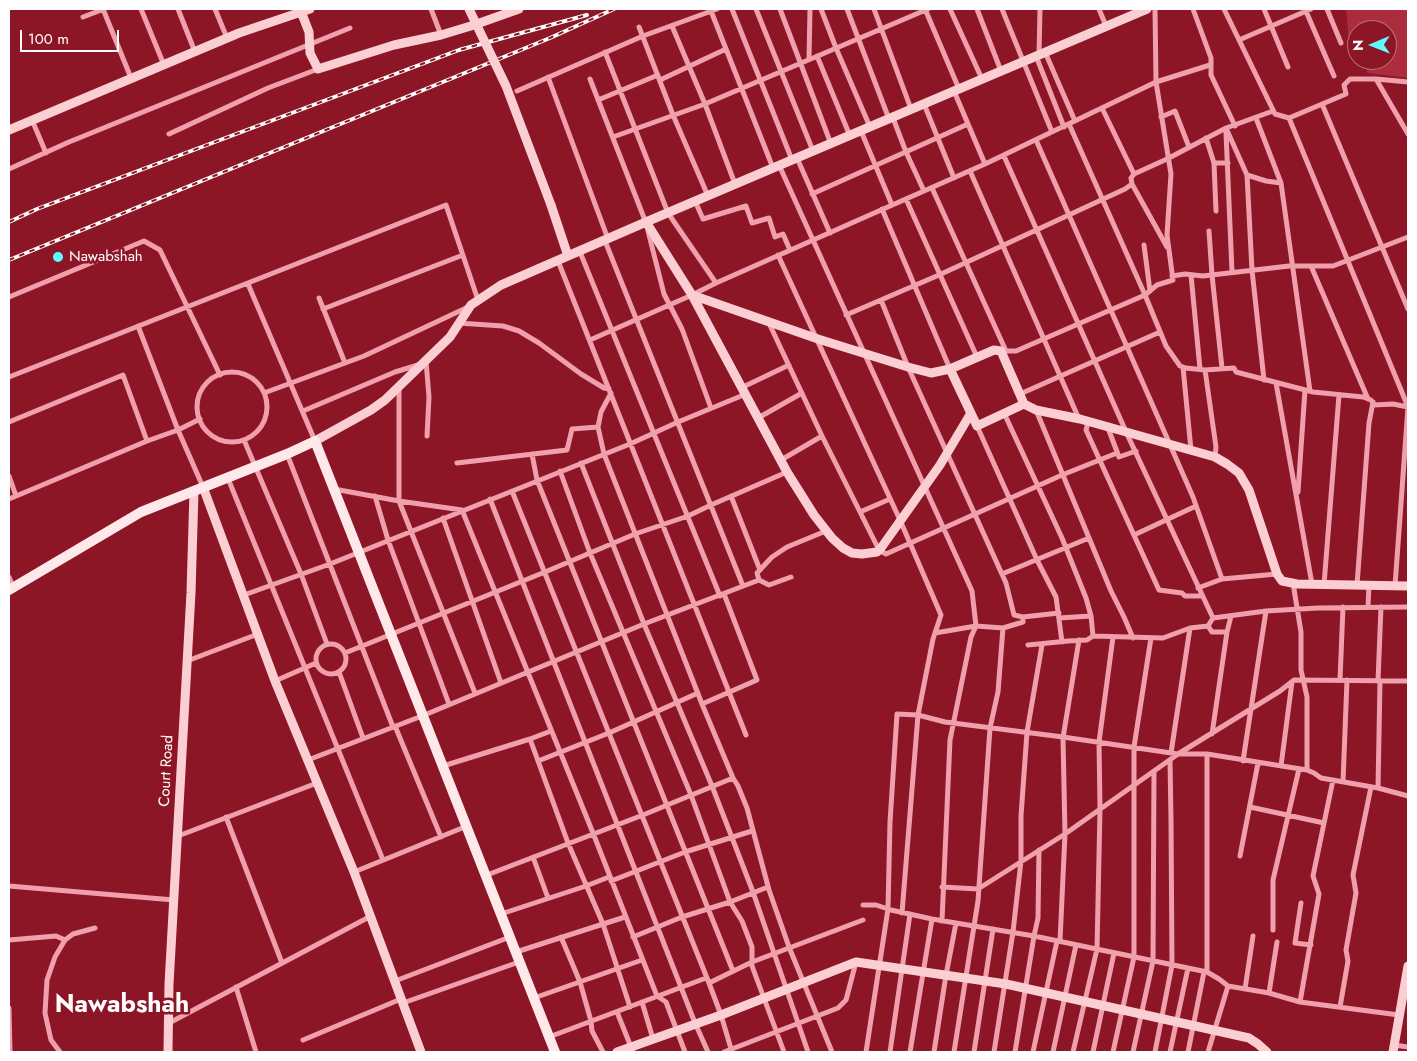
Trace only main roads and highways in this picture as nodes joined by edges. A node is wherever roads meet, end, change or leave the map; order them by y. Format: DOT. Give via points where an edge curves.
graph roads {
  1 [pos="11,588"];
  2 [pos="555,1052"];
  1 -- 2 [label="main road" via="140,512 315,441"];
}
